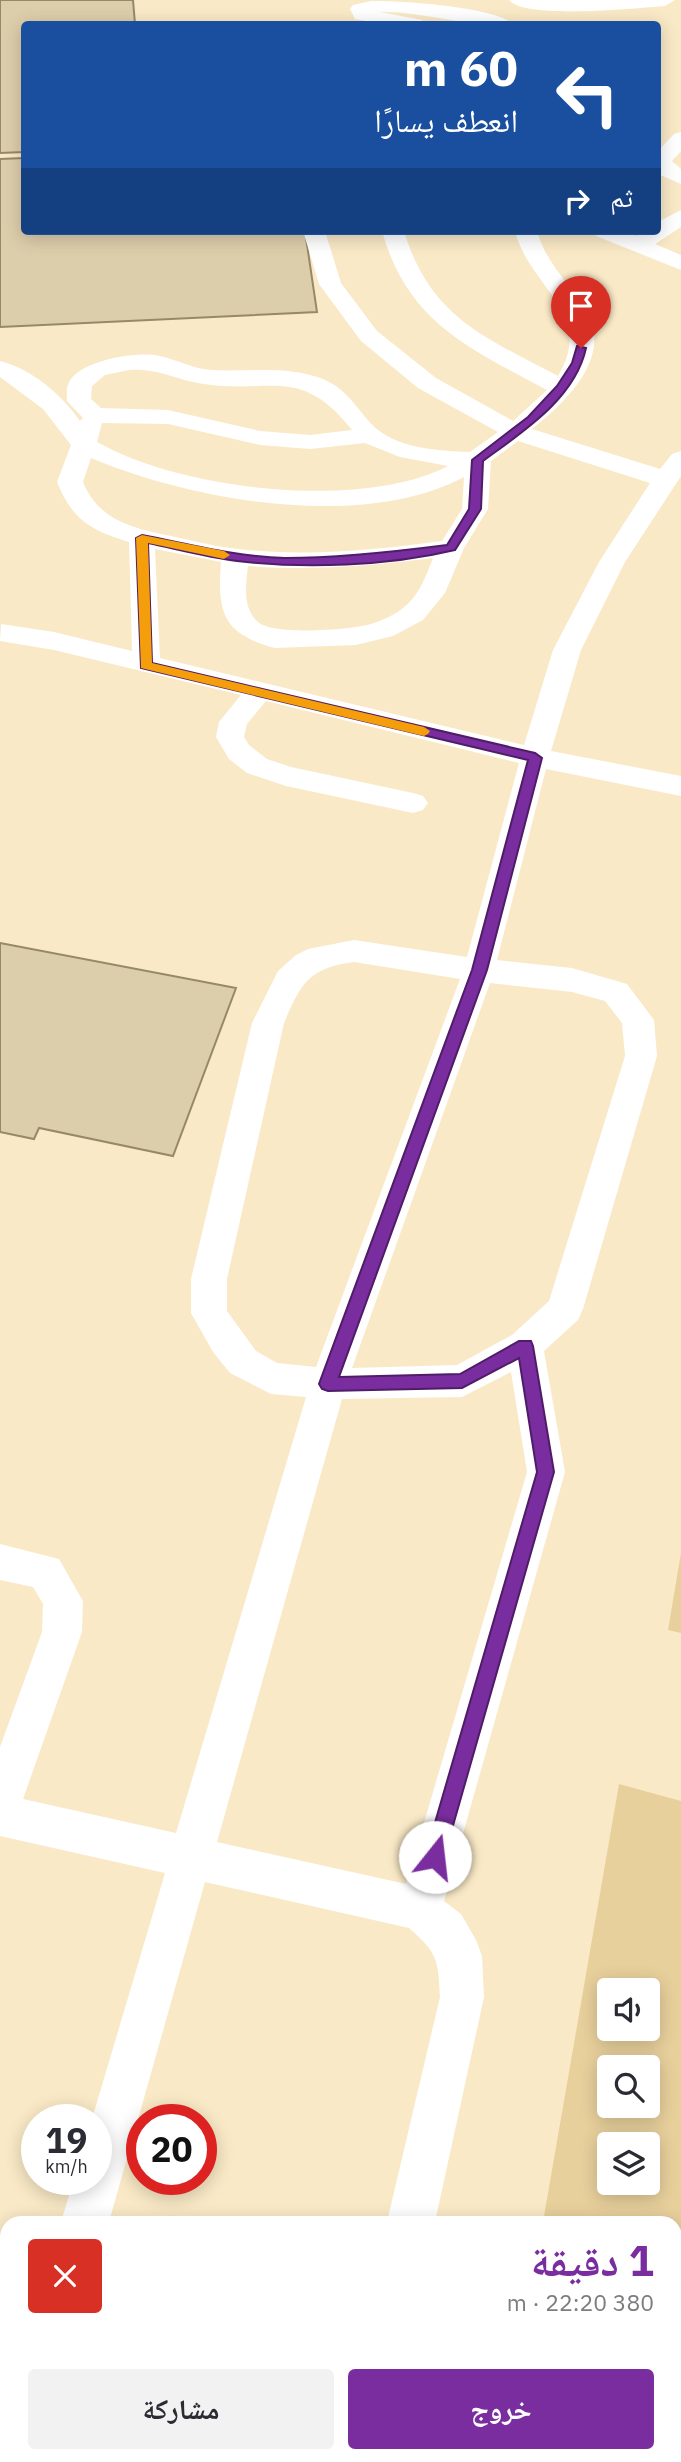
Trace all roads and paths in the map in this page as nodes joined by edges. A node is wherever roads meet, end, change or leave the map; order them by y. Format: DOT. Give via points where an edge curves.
graph roads {
  1 [pos="519,0"];
  2 [pos="662,0"];
  3 [pos="583,3"];
  4 [pos="389,21"];
  5 [pos="492,21"];
  6 [pos="596,21"];
  7 [pos="681,138"];
  8 [pos="681,178"];
  9 [pos="315,235"];
  10 [pos="394,235"];
  11 [pos="527,235"];
  12 [pos="614,235"];
  13 [pos="656,235"];
  14 [pos="638,245"];
  15 [pos="681,263"];
  16 [pos="0,369"];
  17 [pos="206,377"];
  18 [pos="561,388"];
  19 [pos="94,415"];
  20 [pos="168,417"];
  21 [pos="514,432"];
  22 [pos="369,435"];
  23 [pos="84,445"];
  24 [pos="478,460"];
  25 [pos="673,469"];
  26 [pos="142,538"];
  27 [pos="451,548"];
  28 [pos="235,557"];
  29 [pos="1,605"];
  30 [pos="0,633"];
  31 [pos="146,665"];
  32 [pos="259,692"];
  33 [pos="535,758"];
  34 [pos="681,786"];
  35 [pos="413,803"];
  36 [pos="479,970"];
  37 [pos="525,1346"];
  38 [pos="328,1384"];
  39 [pos="0,1562"];
  40 [pos="0,1805"];
  41 [pos="0,1815"];
  42 [pos="189,1857"];
  43 [pos="420,1909"];
  44 [pos="87,2216"];
  45 [pos="412,2216"];
  1 -- 3 [label="lane" via="555,6"];
  2 -- 3 [label="lane"];
  3 -- 6 [label="lane"];
  4 -- 5 [label="lane" via="362,15 360,9 365,3 390,1"];
  7 -- 8 [label="lane" via="661,160 662,167"];
  9 -- 21 [label="lane" via="330,284 369,336 427,383"];
  10 -- 18 [label="lane" via="415,290 452,326"];
  11 -- 18 [label="lane" via="534,259 571,306 584,334 578,363"];
  12 -- 14 [label="lane"];
  13 -- 14 [label="lane"];
  14 -- 15 [label="lane"];
  16 -- 23 [label="lane" via="41,394 67,419"];
  17 -- 19 [label="lane" via="155,363 125,363 97,370 80,384 79,401"];
  17 -- 20 [label="lane" via="194,404"];
  17 -- 22 [label="lane" via="292,378 318,383 354,414"];
  18 -- 21 [label="lane"];
  19 -- 20 [label="lane"];
  19 -- 23 [label="lane"];
  20 -- 22 [label="lane" via="260,438 310,442"];
  21 -- 24 [label="lane"];
  21 -- 25 [label="lane"];
  22 -- 24 [label="lane" via="398,450"];
  23 -- 24 [label="lane" via="140,469 196,485 247,496 314,499 386,493 437,481"];
  23 -- 26 [label="lane" via="71,482 79,504 108,527"];
  24 -- 27 [label="lane" via="475,509"];
  25 -- 33 [label="lane" via="612,562 568,650"];
  26 -- 28 [label="lane"];
  26 -- 31 [label="lane"];
  27 -- 28 [label="lane" via="364,559"];
  27 -- 28 [label="lane" via="432,593 413,614 383,630 356,636 275,639 250,630 238,615 232,594"];
  29 -- 30 [label="lane"];
  30 -- 31 [label="lane" via="54,641"];
  31 -- 32 [label="lane"];
  32 -- 33 [label="lane"];
  32 -- 35 [label="lane" via="233,722 230,737 239,752 257,766"];
  33 -- 34 [label="lane"];
  33 -- 36 [label="lane"];
  36 -- 37 [label="lane" via="572,980 616,992 638,1020 641,1056 565,1309"];
  36 -- 38 [label="lane"];
  36 -- 38 [label="lane" via="354,951 323,954 297,969 285,984 268,1024 209,1279 209,1313 243,1362 271,1378"];
  37 -- 38 [label="lane" via="462,1381"];
  37 -- 43 [label="lane" via="546,1472"];
  38 -- 42 [label="lane"];
  39 -- 40 [label="lane" via="45,1572 63,1601 62,1632"];
  41 -- 42 [label="lane"];
  42 -- 43 [label="lane"];
  42 -- 44 [label="lane"];
  43 -- 45 [label="lane" via="444,1930 460,1956 461,1997"];
}
